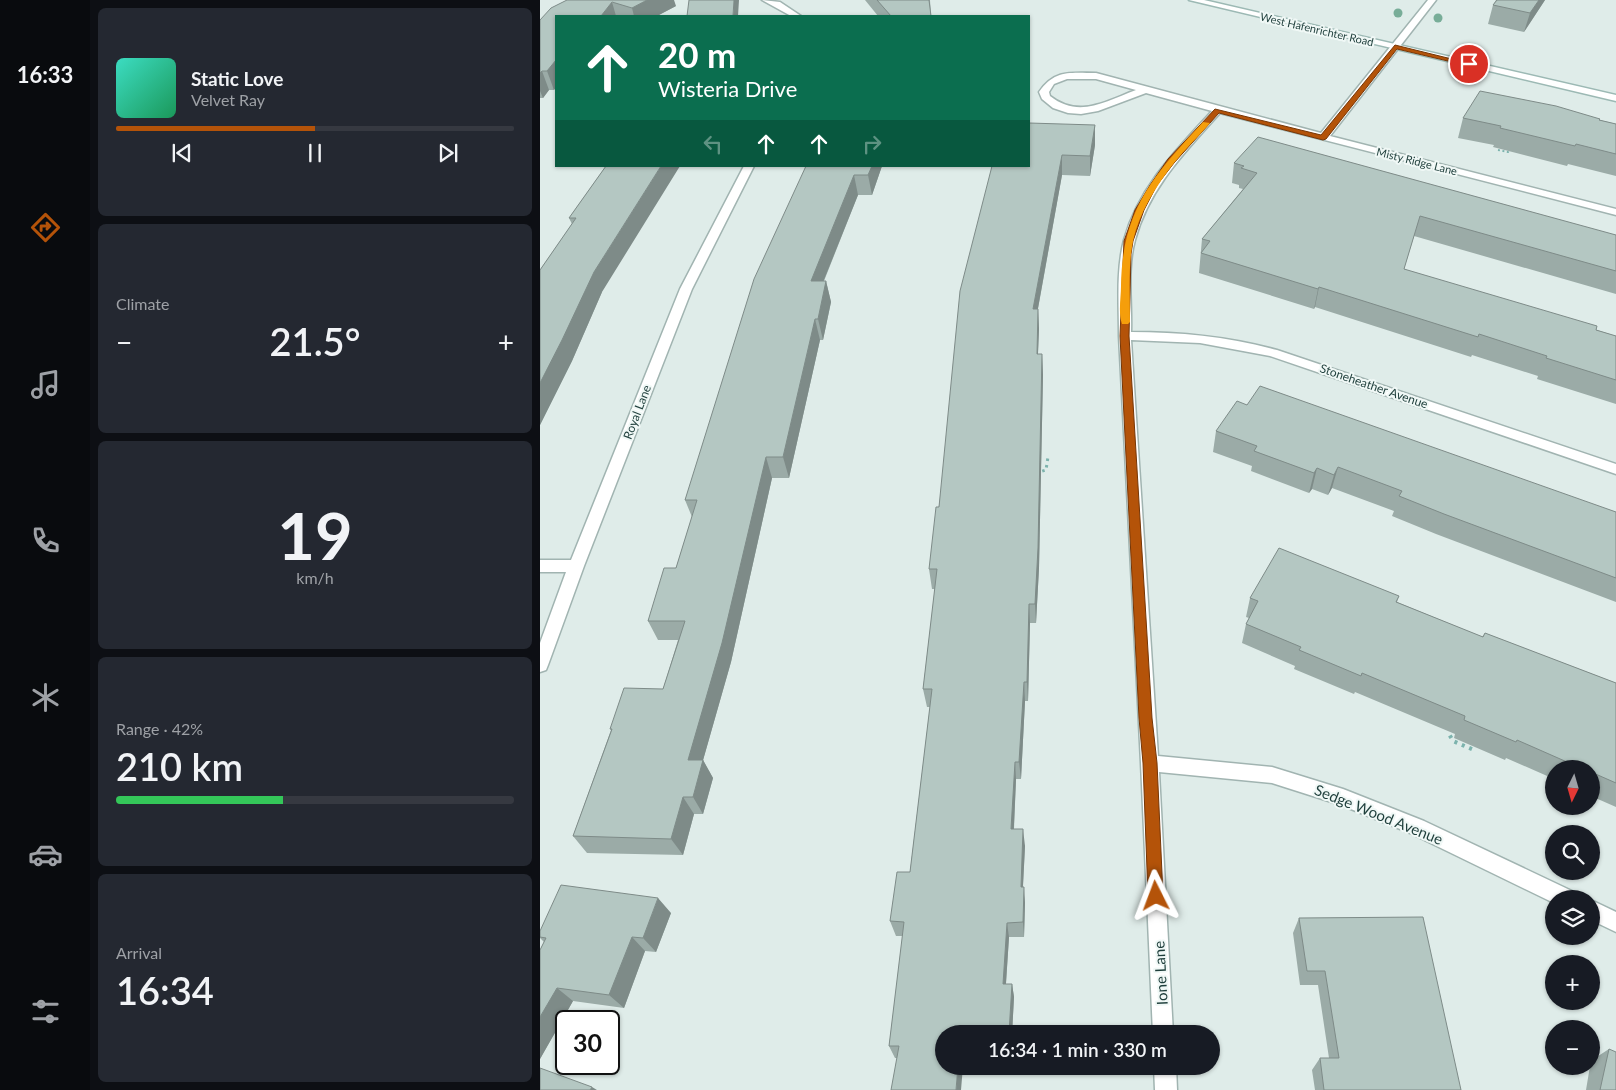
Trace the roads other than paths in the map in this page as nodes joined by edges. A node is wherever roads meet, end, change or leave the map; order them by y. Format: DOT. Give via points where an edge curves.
graph roads {
  1 [pos="766,0"];
  2 [pos="1193,0"];
  3 [pos="1432,0"];
  4 [pos="795,15"];
  5 [pos="1395,47"];
  6 [pos="1145,90"];
  7 [pos="1616,98"];
  8 [pos="1218,110"];
  9 [pos="1323,138"];
  10 [pos="748,167"];
  11 [pos="1616,212"];
  12 [pos="1125,336"];
  13 [pos="1616,469"];
  14 [pos="540,566"];
  15 [pos="576,566"];
  16 [pos="540,665"];
  17 [pos="1150,763"];
  18 [pos="1548,890"];
  19 [pos="1600,914"];
  20 [pos="1616,922"];
  21 [pos="1163,1025"];
  22 [pos="1165,1075"];
  23 [pos="1166,1090"];
  1 -- 4 [label="street"];
  2 -- 5 [label="street, West Hafenrichter Road"];
  3 -- 5 [label="street"];
  5 -- 7 [label="street, West Hafenrichter Road"];
  5 -- 9 [label="street"];
  6 -- 6 [label="street, Misty Ridge Lane" via="1115,80 1076,75 1051,82 1044,92 1045,97 1058,106 1078,110 1101,108"];
  6 -- 8 [label="street, Misty Ridge Lane"];
  8 -- 9 [label="street, Misty Ridge Lane"];
  8 -- 12 [label="street, Ione Lane" via="1171,161 1140,210 1129,241"];
  9 -- 11 [label="street, Misty Ridge Lane"];
  10 -- 15 [label="street, Royal Lane" via="686,289"];
  12 -- 13 [label="street, Stoneheather Avenue" via="1195,338 1273,353"];
  12 -- 17 [label="street, Ione Lane"];
  14 -- 15 [label="street"];
  15 -- 16 [label="street, Royal Lane"];
  17 -- 18 [label="street, Sedge Wood Avenue" via="1272,775 1343,797 1417,827"];
  17 -- 21 [label="street, Ione Lane"];
  19 -- 20 [label="street"];
  22 -- 23 [label="street"];
}
